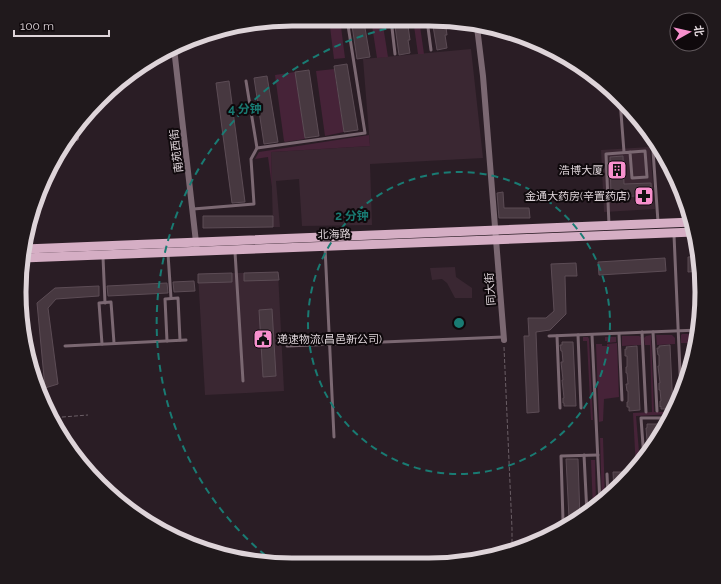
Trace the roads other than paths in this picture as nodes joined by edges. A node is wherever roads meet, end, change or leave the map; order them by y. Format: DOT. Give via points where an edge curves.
graph roads {
  1 [pos="348,26"];
  2 [pos="392,26"];
  3 [pos="428,26"];
  4 [pos="477,30"];
  5 [pos="431,50"];
  6 [pos="175,53"];
  7 [pos="395,54"];
  8 [pos="246,81"];
  9 [pos="621,108"];
  10 [pos="257,148"];
  11 [pos="653,149"];
  12 [pos="624,152"];
  13 [pos="630,152"];
  14 [pos="193,210"];
  15 [pos="686,222"];
  16 [pos="658,223"];
  17 [pos="673,223"];
  18 [pos="609,226"];
  19 [pos="688,232"];
  20 [pos="674,233"];
  21 [pos="495,235"];
  22 [pos="325,242"];
  23 [pos="197,247"];
  24 [pos="29,250"];
  25 [pos="235,250"];
  26 [pos="168,252"];
  27 [pos="103,255"];
  28 [pos="28,258"];
  29 [pos="171,298"];
  30 [pos="105,302"];
  31 [pos="692,330"];
  32 [pos="678,331"];
  33 [pos="642,332"];
  34 [pos="653,332"];
  35 [pos="619,334"];
  36 [pos="578,335"];
  37 [pos="592,335"];
  38 [pos="549,336"];
  39 [pos="557,336"];
  40 [pos="504,338"];
  41 [pos="180,340"];
  42 [pos="186,340"];
  43 [pos="168,341"];
  44 [pos="102,344"];
  45 [pos="114,344"];
  46 [pos="329,344"];
  47 [pos="65,346"];
  48 [pos="287,346"];
  49 [pos="680,380"];
  50 [pos="243,381"];
  51 [pos="622,400"];
  52 [pos="560,408"];
  53 [pos="581,408"];
  54 [pos="657,411"];
  55 [pos="646,412"];
  56 [pos="663,418"];
  57 [pos="334,437"];
  58 [pos="643,449"];
  59 [pos="584,455"];
  60 [pos="598,455"];
  61 [pos="608,474"];
  62 [pos="608,488"];
  63 [pos="600,496"];
  64 [pos="586,507"];
  65 [pos="563,520"];
  1 -- 10 [label="lane" via="365,133"];
  2 -- 7 [label="lane"];
  3 -- 5 [label="lane"];
  4 -- 21 [label="street, 同大街"];
  6 -- 14 [label="street, 南苑西街"];
  8 -- 10 [label="lane"];
  9 -- 12 [label="lane"];
  10 -- 14 [label="lane" via="251,159 254,204"];
  11 -- 16 [label="lane"];
  12 -- 13 [label="lane"];
  12 -- 18 [label="lane" via="606,154"];
  13 -- 13 [label="lane" via="632,178 646,177 645,150"];
  14 -- 23 [label="street, 南苑西街"];
  15 -- 17 [label="main road, 北海路"];
  16 -- 17 [label="main road, 北海路"];
  16 -- 18 [label="main road, 北海路"];
  17 -- 20 [label="lane"];
  18 -- 21 [label="main road, 北海路"];
  19 -- 20 [label="main road, 北海路"];
  20 -- 21 [label="main road, 北海路"];
  20 -- 32 [label="lane"];
  21 -- 22 [label="main road, 北海路"];
  21 -- 40 [label="street, 同大街"];
  22 -- 23 [label="main road, 北海路"];
  22 -- 25 [label="main road, 北海路"];
  22 -- 46 [label="lane"];
  23 -- 24 [label="main road, 北海路"];
  23 -- 25 [label="main road, 北海路"];
  23 -- 26 [label="main road, 北海路"];
  25 -- 50 [label="lane"];
  26 -- 27 [label="main road, 北海路"];
  26 -- 29 [label="lane"];
  27 -- 28 [label="main road, 北海路"];
  27 -- 30 [label="lane"];
  29 -- 41 [label="lane" via="178,298"];
  29 -- 43 [label="lane" via="165,299"];
  30 -- 44 [label="lane" via="99,304"];
  30 -- 45 [label="lane" via="111,302"];
  31 -- 32 [label="lane"];
  32 -- 34 [label="lane"];
  32 -- 49 [label="lane"];
  33 -- 34 [label="lane"];
  33 -- 35 [label="lane"];
  33 -- 55 [label="lane"];
  34 -- 54 [label="lane"];
  35 -- 37 [label="lane"];
  35 -- 51 [label="lane"];
  36 -- 37 [label="lane"];
  36 -- 39 [label="lane"];
  36 -- 53 [label="lane"];
  37 -- 60 [label="lane"];
  38 -- 39 [label="lane"];
  39 -- 52 [label="lane"];
  40 -- 46 [label="lane"];
  41 -- 42 [label="lane"];
  41 -- 43 [label="lane"];
  43 -- 45 [label="lane"];
  44 -- 45 [label="lane"];
  44 -- 47 [label="lane"];
  46 -- 48 [label="lane"];
  46 -- 57 [label="lane"];
  56 -- 58 [label="lane" via="641,418"];
  59 -- 60 [label="lane"];
  59 -- 64 [label="lane"];
  59 -- 65 [label="lane" via="561,456"];
  60 -- 63 [label="lane"];
  61 -- 62 [label="lane"];
}
